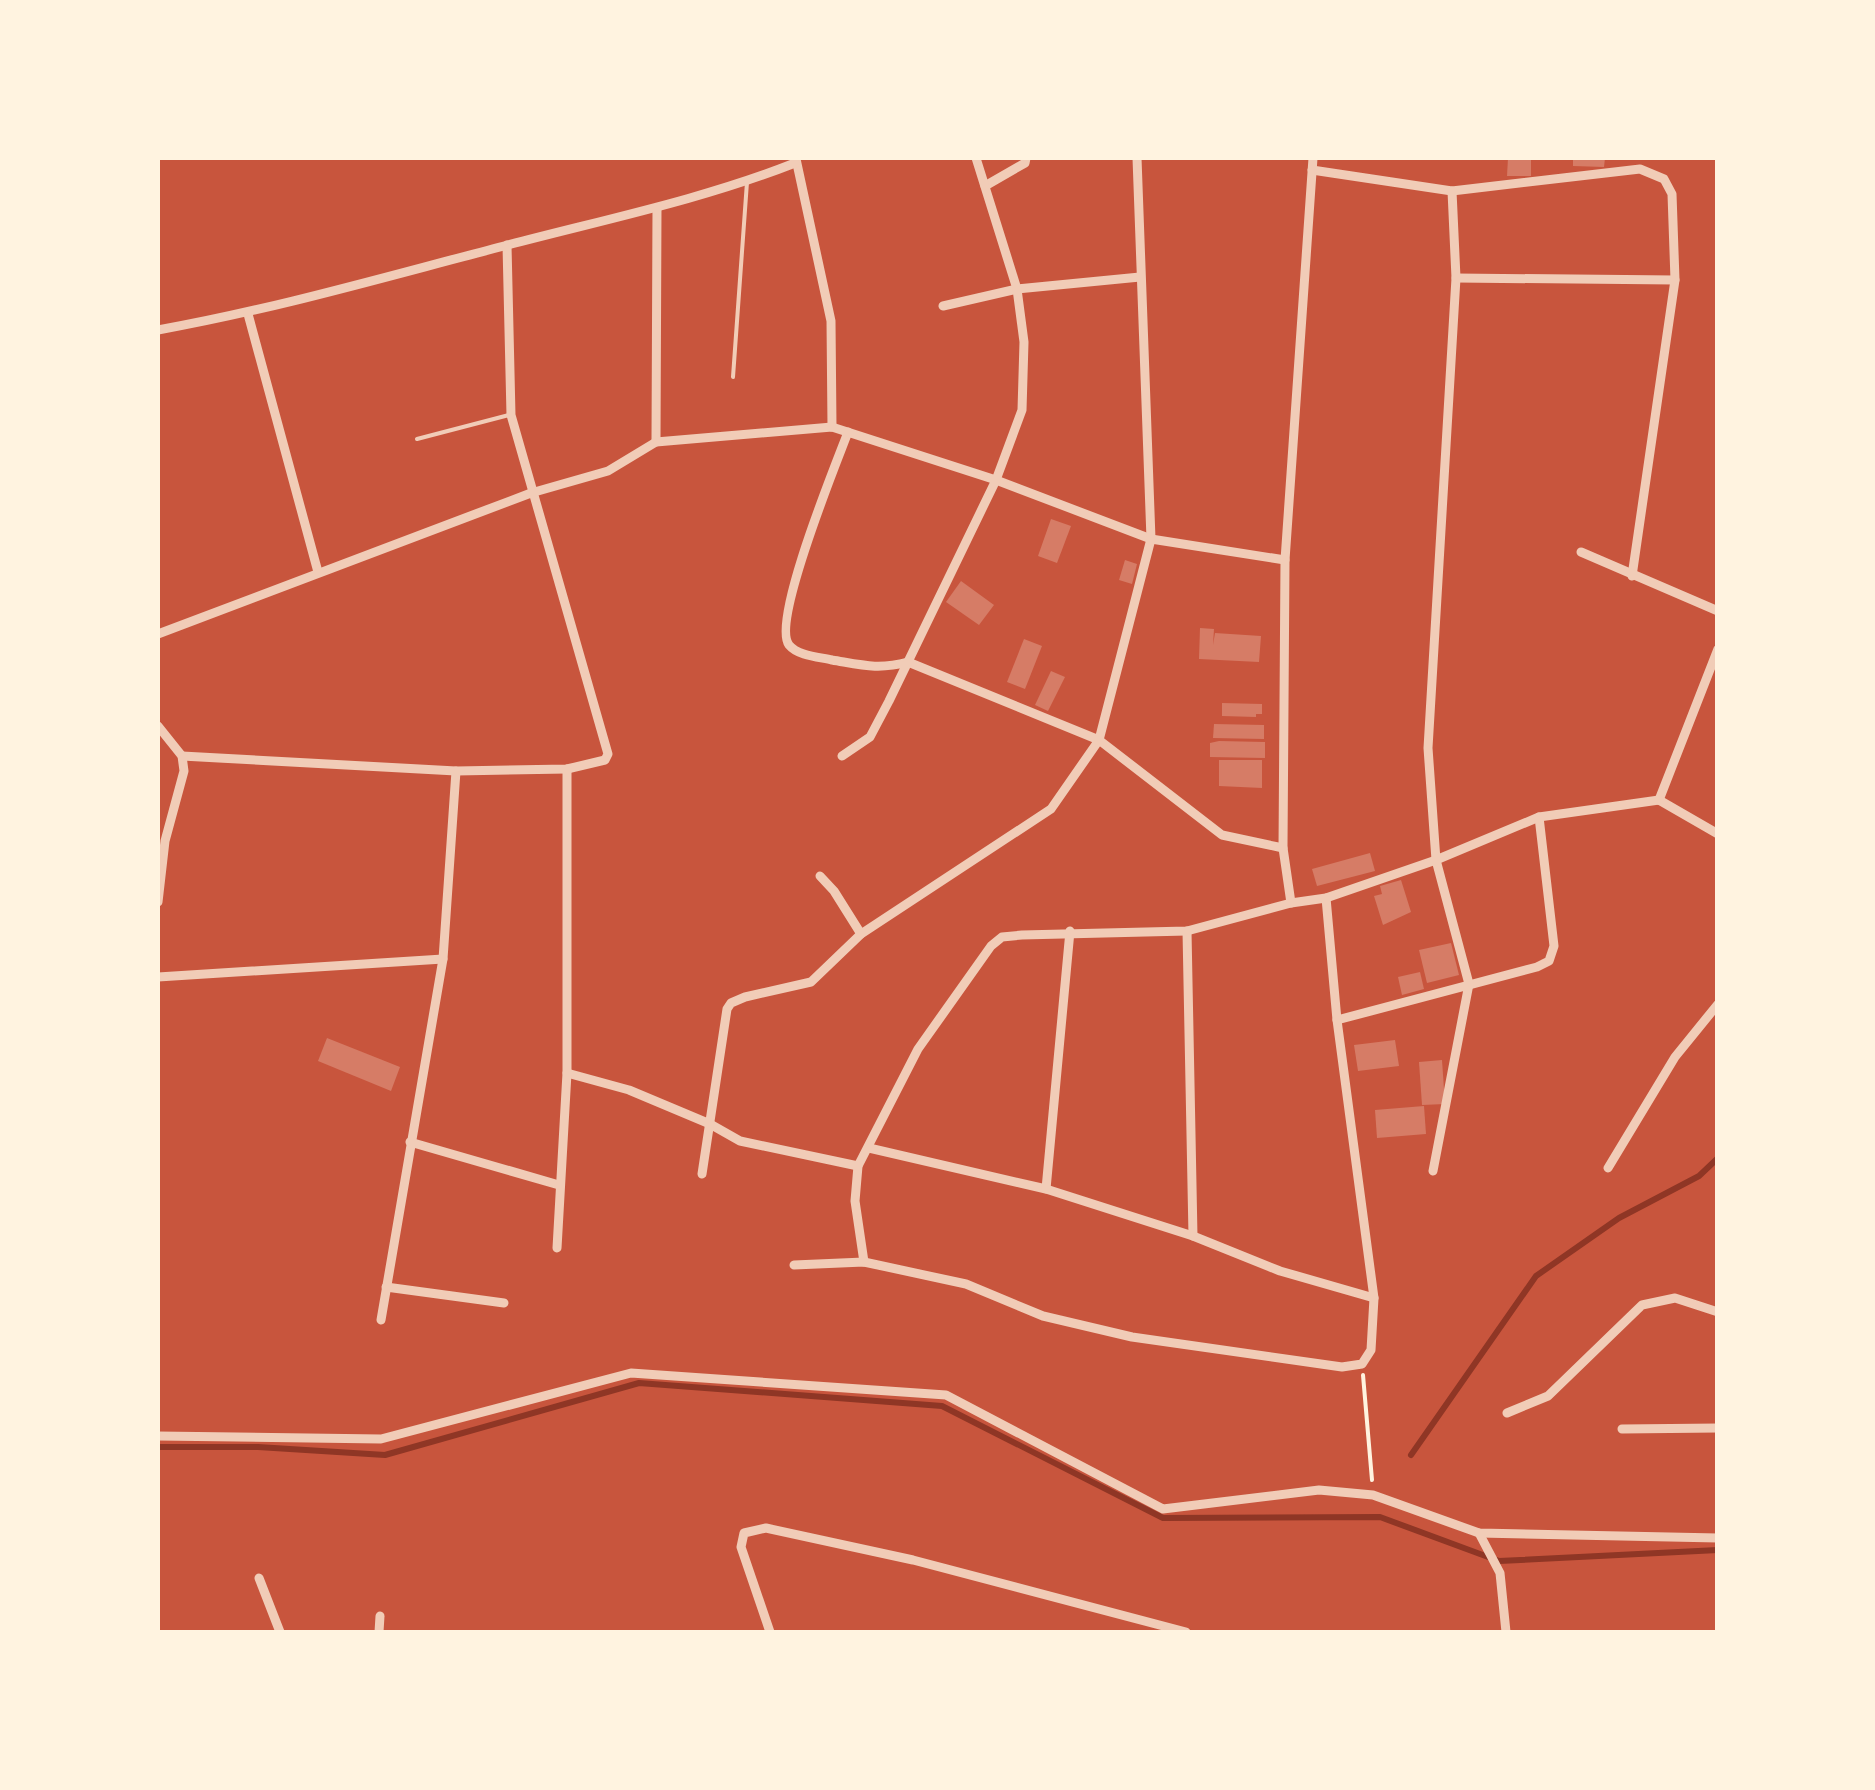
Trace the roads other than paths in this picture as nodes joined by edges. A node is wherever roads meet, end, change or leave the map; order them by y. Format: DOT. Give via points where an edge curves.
graph roads {
  1 [pos="976,158"];
  2 [pos="1026,158"];
  3 [pos="1137,158"];
  4 [pos="1313,158"];
  5 [pos="796,160"];
  6 [pos="1312,170"];
  7 [pos="747,182"];
  8 [pos="985,186"];
  9 [pos="1452,192"];
  10 [pos="658,208"];
  11 [pos="507,245"];
  12 [pos="1140,277"];
  13 [pos="1456,278"];
  14 [pos="1675,280"];
  15 [pos="1017,289"];
  16 [pos="943,306"];
  17 [pos="248,314"];
  18 [pos="158,330"];
  19 [pos="733,377"];
  20 [pos="510,414"];
  21 [pos="832,427"];
  22 [pos="848,432"];
  23 [pos="417,439"];
  24 [pos="656,442"];
  25 [pos="996,480"];
  26 [pos="531,493"];
  27 [pos="1150,539"];
  28 [pos="1580,552"];
  29 [pos="1285,560"];
  30 [pos="318,572"];
  31 [pos="1632,576"];
  32 [pos="1718,611"];
  33 [pos="158,634"];
  34 [pos="1718,648"];
  35 [pos="908,662"];
  36 [pos="158,726"];
  37 [pos="1099,740"];
  38 [pos="182,756"];
  39 [pos="842,756"];
  40 [pos="567,769"];
  41 [pos="456,770"];
  42 [pos="1658,800"];
  43 [pos="1539,817"];
  44 [pos="1718,834"];
  45 [pos="1283,848"];
  46 [pos="1436,860"];
  47 [pos="820,876"];
  48 [pos="1326,898"];
  49 [pos="158,902"];
  50 [pos="1291,904"];
  51 [pos="1187,930"];
  52 [pos="1070,931"];
  53 [pos="861,934"];
  54 [pos="443,959"];
  55 [pos="158,978"];
  56 [pos="1469,984"];
  57 [pos="1718,1004"];
  58 [pos="1337,1020"];
  59 [pos="567,1073"];
  60 [pos="710,1124"];
  61 [pos="410,1142"];
  62 [pos="869,1148"];
  63 [pos="858,1166"];
  64 [pos="1608,1168"];
  65 [pos="1433,1171"];
  66 [pos="702,1174"];
  67 [pos="560,1185"];
  68 [pos="1046,1189"];
  69 [pos="1193,1236"];
  70 [pos="557,1248"];
  71 [pos="864,1262"];
  72 [pos="794,1266"];
  73 [pos="386,1287"];
  74 [pos="1374,1298"];
  75 [pos="504,1303"];
  76 [pos="1718,1312"];
  77 [pos="381,1320"];
  78 [pos="1507,1413"];
  79 [pos="1718,1428"];
  80 [pos="1622,1430"];
  81 [pos="158,1436"];
  82 [pos="1478,1532"];
  83 [pos="1718,1538"];
  84 [pos="259,1578"];
  85 [pos="380,1616"];
  86 [pos="280,1632"];
  87 [pos="379,1632"];
  88 [pos="770,1632"];
  89 [pos="1186,1632"];
  90 [pos="1506,1632"];
  1 -- 8 [label="street"];
  2 -- 8 [label="street"];
  3 -- 12 [label="street"];
  4 -- 6 [label="street"];
  5 -- 7 [label="street"];
  5 -- 21 [label="street" via="831,321"];
  6 -- 9 [label="street"];
  6 -- 29 [label="street"];
  7 -- 10 [label="street"];
  7 -- 19 [label="lane"];
  8 -- 15 [label="street"];
  9 -- 13 [label="street"];
  9 -- 14 [label="street" via="1640,169 1664,179 1672,194"];
  10 -- 11 [label="street"];
  10 -- 24 [label="street"];
  11 -- 17 [label="street"];
  11 -- 20 [label="street"];
  12 -- 15 [label="street"];
  12 -- 27 [label="street"];
  13 -- 14 [label="street"];
  13 -- 46 [label="street" via="1428,748"];
  14 -- 31 [label="street"];
  15 -- 16 [label="street"];
  15 -- 25 [label="street" via="1022,410"];
  17 -- 18 [label="street"];
  17 -- 30 [label="street"];
  20 -- 23 [label="lane"];
  20 -- 26 [label="street"];
  21 -- 22 [label="street"];
  21 -- 24 [label="street"];
  22 -- 25 [label="street"];
  22 -- 35 [label="street" via="802,556 784,634 790,648 806,654 883,669"];
  24 -- 26 [label="street" via="608,471"];
  25 -- 27 [label="street"];
  25 -- 35 [label="street"];
  26 -- 30 [label="street"];
  26 -- 40 [label="street" via="608,754 600,763"];
  27 -- 29 [label="street"];
  27 -- 37 [label="street"];
  28 -- 31 [label="street"];
  29 -- 45 [label="street"];
  30 -- 33 [label="street"];
  31 -- 32 [label="street"];
  34 -- 42 [label="street"];
  35 -- 37 [label="street"];
  35 -- 39 [label="street" via="870,737"];
  36 -- 38 [label="street"];
  37 -- 45 [label="street" via="1222,836"];
  37 -- 53 [label="street" via="1051,809"];
  38 -- 41 [label="street"];
  38 -- 49 [label="street"];
  40 -- 41 [label="street"];
  40 -- 59 [label="street"];
  41 -- 54 [label="street"];
  42 -- 43 [label="street"];
  42 -- 44 [label="street"];
  43 -- 46 [label="street"];
  43 -- 56 [label="street" via="1554,946 1549,961"];
  45 -- 50 [label="street"];
  46 -- 48 [label="street"];
  46 -- 56 [label="street"];
  47 -- 53 [label="street"];
  48 -- 50 [label="street"];
  48 -- 58 [label="street"];
  50 -- 51 [label="street"];
  51 -- 52 [label="street"];
  51 -- 69 [label="street"];
  52 -- 62 [label="street" via="1002,938 991,946 918,1049"];
  52 -- 68 [label="street"];
  53 -- 60 [label="street" via="811,982 731,1003"];
  54 -- 55 [label="street"];
  54 -- 61 [label="street"];
  56 -- 58 [label="street"];
  56 -- 65 [label="street"];
  57 -- 64 [label="street" via="1675,1057"];
  58 -- 74 [label="street"];
  59 -- 60 [label="street"];
  59 -- 67 [label="street"];
  60 -- 63 [label="street" via="740,1141"];
  60 -- 66 [label="street"];
  61 -- 67 [label="street"];
  61 -- 73 [label="street"];
  62 -- 63 [label="street"];
  62 -- 68 [label="street"];
  63 -- 71 [label="street" via="855,1202"];
  67 -- 70 [label="street"];
  68 -- 69 [label="street"];
  69 -- 74 [label="street"];
  71 -- 72 [label="street"];
  71 -- 74 [label="street" via="966,1284 1044,1316 1132,1337 1342,1367 1362,1364 1372,1350"];
  73 -- 75 [label="street"];
  73 -- 77 [label="street"];
  76 -- 78 [label="street" via="1675,1298 1642,1305 1548,1396"];
  79 -- 80 [label="street"];
  81 -- 82 [label="street" via="381,1439 631,1373 946,1394 1163,1509 1319,1490 1373,1495"];
  82 -- 83 [label="street"];
  82 -- 90 [label="street" via="1500,1573"];
  84 -- 86 [label="street"];
  85 -- 87 [label="street"];
  88 -- 89 [label="street" via="741,1547 744,1533 766,1528"];
}
